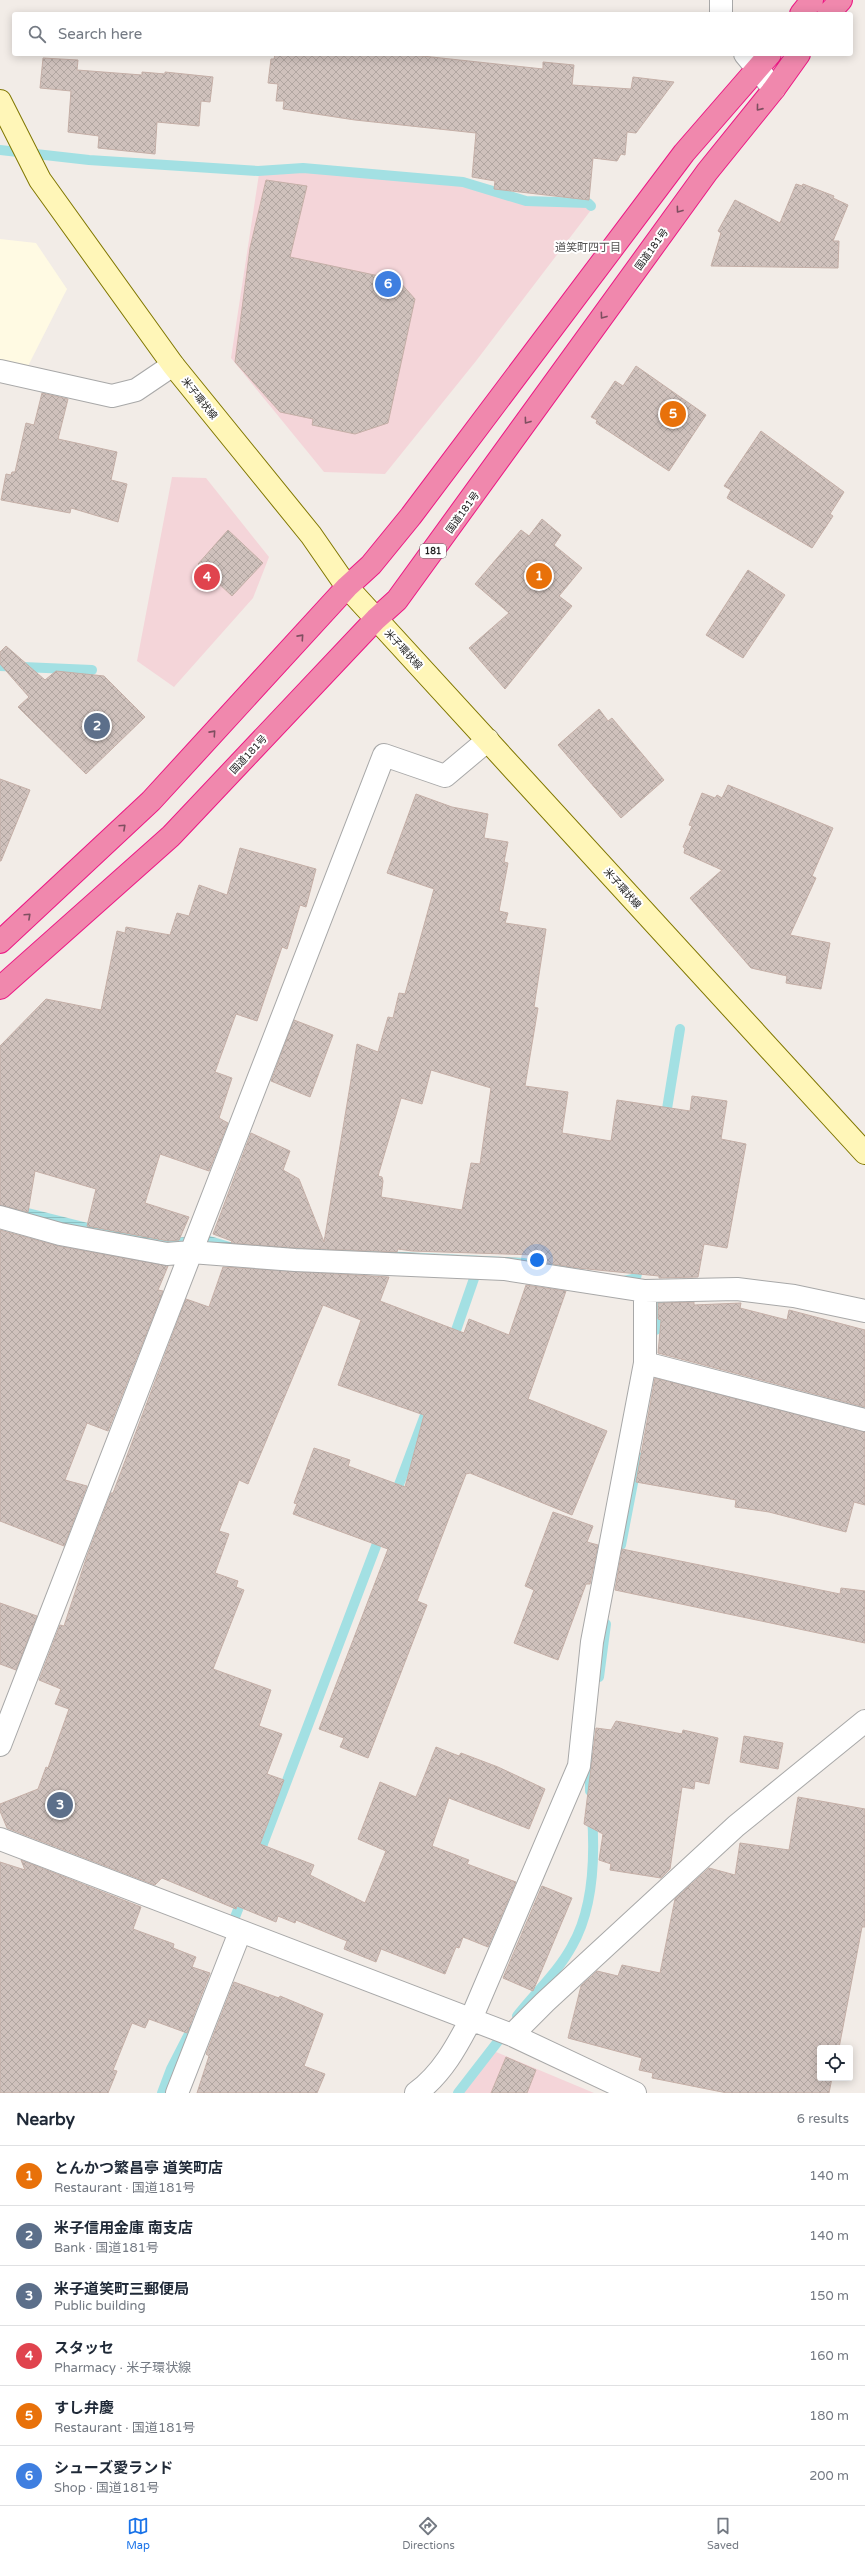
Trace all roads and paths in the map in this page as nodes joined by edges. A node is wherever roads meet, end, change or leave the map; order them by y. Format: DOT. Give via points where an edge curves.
graph roads {
  1 [pos="721,0"];
  2 [pos="812,0"];
  3 [pos="842,0"];
  4 [pos="721,12"];
  5 [pos="803,12"];
  6 [pos="830,12"];
  7 [pos="798,56"];
  8 [pos="758,59"];
  9 [pos="774,89"];
  10 [pos="0,101"];
  11 [pos="173,365"];
  12 [pos="0,372"];
  13 [pos="347,587"];
  14 [pos="376,619"];
  15 [pos="488,740"];
  16 [pos="0,942"];
  17 [pos="0,988"];
  18 [pos="865,1153"];
  19 [pos="0,1217"];
  20 [pos="191,1252"];
  21 [pos="644,1292"];
  22 [pos="865,1311"];
  23 [pos="645,1363"];
  24 [pos="865,1420"];
  25 [pos="865,1721"];
  26 [pos="0,1745"];
  27 [pos="0,1839"];
  28 [pos="240,1932"];
  29 [pos="471,2019"];
  30 [pos="512,2035"];
  31 [pos="177,2093"];
  32 [pos="416,2093"];
  33 [pos="635,2093"];
  1 -- 4 [label="street"];
  2 -- 5 [label="highway"];
  3 -- 6 [label="highway"];
  7 -- 9 [label="highway, 国道181号 / 181"];
  8 -- 9 [label="street"];
  8 -- 13 [label="highway" via="679,159 411,516 371,565"];
  9 -- 14 [label="highway, 国道181号 / 181, one-way" via="707,172 397,600"];
  10 -- 11 [label="main road, 米子環状線" via="40,180"];
  11 -- 12 [label="street" via="136,390 112,396"];
  11 -- 13 [label="main road, 米子環状線" via="311,535"];
  13 -- 14 [label="main road, 米子環状線"];
  16 -- 13 [label="highway, one-way" via="152,801"];
  14 -- 15 [label="main road, 米子環状線"];
  14 -- 17 [label="highway, 国道181号 / 181" via="171,836"];
  15 -- 18 [label="main road, 米子環状線"];
  15 -- 20 [label="street" via="445,776 384,755"];
  19 -- 20 [label="street" via="96,1241 167,1254"];
  20 -- 21 [label="street" via="294,1260 504,1269"];
  20 -- 26 [label="street"];
  21 -- 22 [label="street" via="737,1289 794,1296"];
  21 -- 23 [label="street"];
  23 -- 24 [label="street"];
  23 -- 29 [label="street" via="592,1642 579,1766"];
  25 -- 30 [label="street" via="736,1826"];
  27 -- 28 [label="street"];
  28 -- 29 [label="street"];
  28 -- 31 [label="street"];
  29 -- 30 [label="street"];
  29 -- 32 [label="street" via="452,2055 426,2086"];
  30 -- 33 [label="street"];
}
